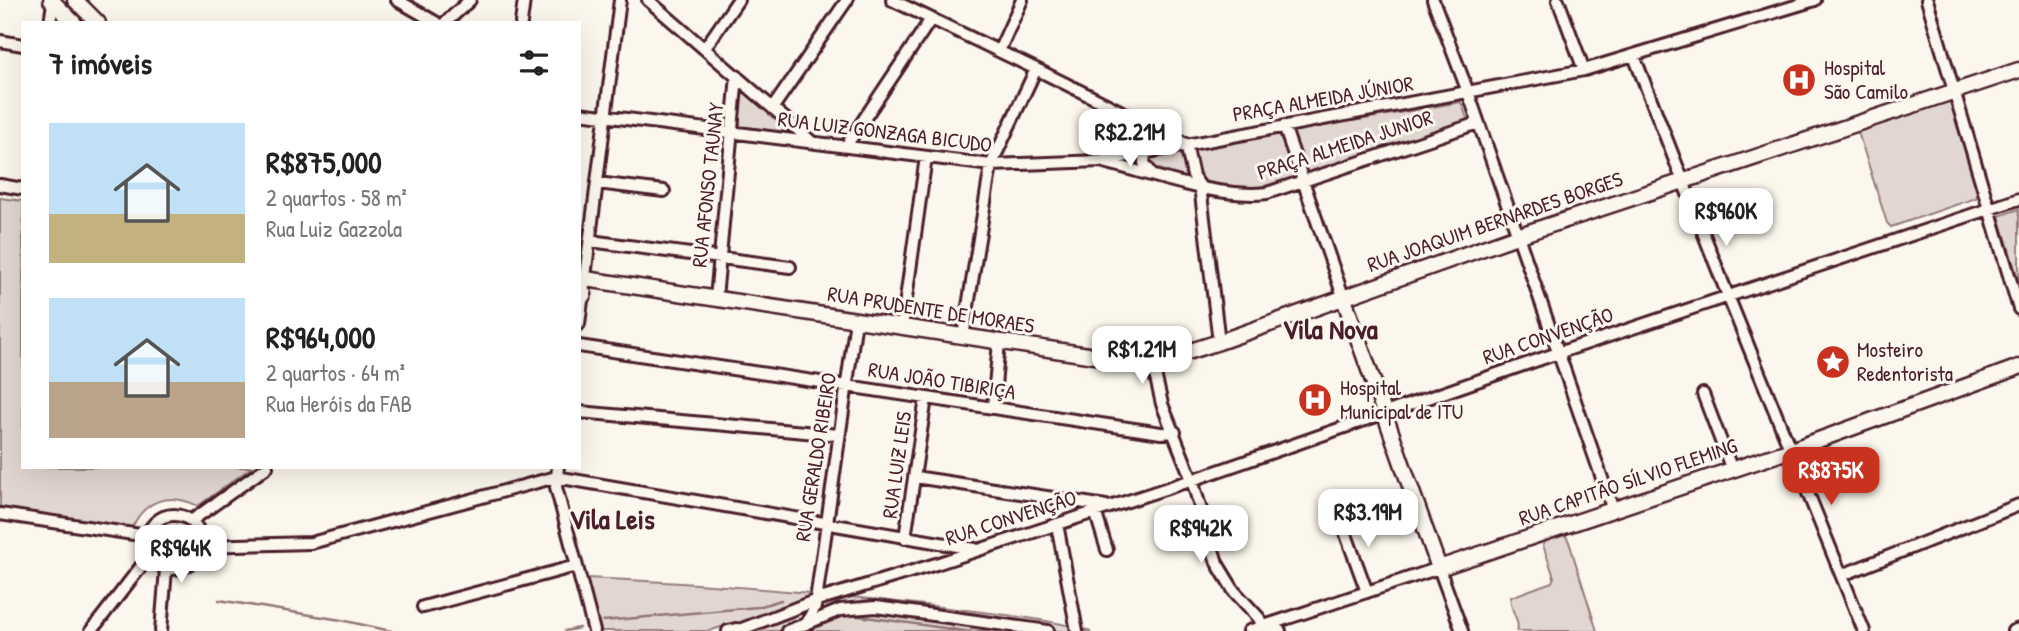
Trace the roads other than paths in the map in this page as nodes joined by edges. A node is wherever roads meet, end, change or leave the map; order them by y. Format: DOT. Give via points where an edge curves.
graph roads {
  1 [pos="75,0"];
  2 [pos="397,0"];
  3 [pos="470,0"];
  4 [pos="524,0"];
  5 [pos="620,0"];
  6 [pos="648,0"];
  7 [pos="738,0"];
  8 [pos="847,0"];
  9 [pos="892,0"];
  10 [pos="1022,0"];
  11 [pos="1433,0"];
  12 [pos="1558,0"];
  13 [pos="1815,0"];
  14 [pos="1927,0"];
  15 [pos="52,1"];
  16 [pos="931,19"];
  17 [pos="50,21"];
  18 [pos="72,21"];
  19 [pos="96,21"];
  20 [pos="434,21"];
  21 [pos="447,21"];
  22 [pos="522,21"];
  23 [pos="0,41"];
  24 [pos="21,45"];
  25 [pos="705,48"];
  26 [pos="999,51"];
  27 [pos="1634,56"];
  28 [pos="1036,69"];
  29 [pos="1584,70"];
  30 [pos="2019,70"];
  31 [pos="737,76"];
  32 [pos="752,88"];
  33 [pos="1955,91"];
  34 [pos="1468,92"];
  35 [pos="736,94"];
  36 [pos="774,106"];
  37 [pos="581,113"];
  38 [pos="605,116"];
  39 [pos="1478,123"];
  40 [pos="1148,125"];
  41 [pos="1283,126"];
  42 [pos="732,132"];
  43 [pos="812,142"];
  44 [pos="1186,144"];
  45 [pos="846,146"];
  46 [pos="1145,152"];
  47 [pos="926,157"];
  48 [pos="1101,161"];
  49 [pos="1189,161"];
  50 [pos="991,165"];
  51 [pos="1152,174"];
  52 [pos="1173,180"];
  53 [pos="1303,181"];
  54 [pos="1683,181"];
  55 [pos="597,183"];
  56 [pos="0,186"];
  57 [pos="1200,186"];
  58 [pos="21,189"];
  59 [pos="664,191"];
  60 [pos="2019,199"];
  61 [pos="1989,209"];
  62 [pos="1517,236"];
  63 [pos="590,241"];
  64 [pos="720,258"];
  65 [pos="790,267"];
  66 [pos="581,276"];
  67 [pos="1343,296"];
  68 [pos="1728,296"];
  69 [pos="581,297"];
  70 [pos="716,298"];
  71 [pos="2019,309"];
  72 [pos="856,320"];
  73 [pos="902,327"];
  74 [pos="963,337"];
  75 [pos="1219,341"];
  76 [pos="999,342"];
  77 [pos="581,346"];
  78 [pos="1558,353"];
  79 [pos="1152,361"];
  80 [pos="2019,367"];
  81 [pos="846,386"];
  82 [pos="1703,394"];
  83 [pos="926,398"];
  84 [pos="993,408"];
  85 [pos="581,412"];
  86 [pos="1385,412"];
  87 [pos="1175,432"];
  88 [pos="839,435"];
  89 [pos="1791,450"];
  90 [pos="264,469"];
  91 [pos="1732,470"];
  92 [pos="557,472"];
  93 [pos="915,477"];
  94 [pos="1192,480"];
  95 [pos="2019,505"];
  96 [pos="1109,507"];
  97 [pos="1613,510"];
  98 [pos="1095,511"];
  99 [pos="0,514"];
  100 [pos="1339,517"];
  101 [pos="191,521"];
  102 [pos="1057,524"];
  103 [pos="825,525"];
  104 [pos="148,536"];
  105 [pos="905,538"];
  106 [pos="937,543"];
  107 [pos="201,547"];
  108 [pos="978,550"];
  109 [pos="1107,550"];
  110 [pos="150,555"];
  111 [pos="936,564"];
  112 [pos="576,566"];
  113 [pos="1439,568"];
  114 [pos="166,569"];
  115 [pos="1842,575"];
  116 [pos="1367,592"];
  117 [pos="816,596"];
  118 [pos="423,607"];
  119 [pos="806,624"];
  120 [pos="1262,626"];
  121 [pos="2019,629"];
  122 [pos="744,630"];
  123 [pos="92,631"];
  124 [pos="161,631"];
  125 [pos="594,631"];
  126 [pos="728,631"];
  127 [pos="787,631"];
  128 [pos="1048,631"];
  129 [pos="1077,631"];
  130 [pos="1249,631"];
  131 [pos="1280,631"];
  132 [pos="1462,631"];
  133 [pos="1864,631"];
  134 [pos="2013,631"];
  1 -- 19 [label="main road"];
  2 -- 20 [label="street"];
  3 -- 21 [label="street"];
  4 -- 22 [label="street"];
  5 -- 38 [label="street"];
  6 -- 25 [label="street"];
  7 -- 25 [label="street"];
  8 -- 36 [label="street"];
  9 -- 16 [label="street"];
  10 -- 26 [label="street"];
  11 -- 34 [label="street"];
  12 -- 29 [label="street"];
  13 -- 27 [label="street, PRAÇA ALMEIDA JÚNIOR"];
  14 -- 33 [label="street"];
  15 -- 17 [label="street"];
  15 -- 18 [label="main road"];
  16 -- 26 [label="street"];
  16 -- 45 [label="street"];
  23 -- 24 [label="street"];
  25 -- 31 [label="street"];
  26 -- 28 [label="street"];
  27 -- 29 [label="street, PRAÇA ALMEIDA JÚNIOR"];
  27 -- 54 [label="street"];
  28 -- 40 [label="street"];
  28 -- 50 [label="street"];
  29 -- 34 [label="street, PRAÇA ALMEIDA JÚNIOR"];
  30 -- 33 [label="main road, RUA JOAQUIM BERNARDES BORGES"];
  31 -- 32 [label="street"];
  31 -- 35 [label="street, RUA AFONSO TAUNAY"];
  32 -- 35 [label="street"];
  32 -- 36 [label="street"];
  33 -- 54 [label="main road, RUA JOAQUIM BERNARDES BORGES"];
  33 -- 61 [label="street"];
  34 -- 39 [label="street"];
  34 -- 41 [label="street, PRAÇA ALMEIDA JÚNIOR"];
  35 -- 42 [label="street, RUA AFONSO TAUNAY"];
  36 -- 43 [label="street"];
  37 -- 38 [label="street, RUA LUIZ GONZAGA BICUDO"];
  38 -- 42 [label="street, RUA LUIZ GONZAGA BICUDO"];
  38 -- 55 [label="street"];
  39 -- 53 [label="street, PRAÇA ALMEIDA JUNIOR"];
  39 -- 62 [label="street"];
  40 -- 44 [label="street"];
  40 -- 46 [label="street"];
  41 -- 44 [label="street, PRAÇA ALMEIDA JÚNIOR"];
  41 -- 53 [label="street"];
  42 -- 43 [label="street, RUA LUIZ GONZAGA BICUDO"];
  42 -- 64 [label="street, RUA AFONSO TAUNAY"];
  43 -- 45 [label="street, RUA LUIZ GONZAGA BICUDO"];
  44 -- 46 [label="street, RUA LUIZ GONZAGA BICUDO"];
  44 -- 49 [label="street"];
  45 -- 47 [label="street, RUA LUIZ GONZAGA BICUDO"];
  46 -- 48 [label="street, RUA LUIZ GONZAGA BICUDO"];
  46 -- 51 [label="street" via="1144,163"];
  47 -- 50 [label="street, RUA LUIZ GONZAGA BICUDO"];
  47 -- 73 [label="street"];
  48 -- 50 [label="street, RUA LUIZ GONZAGA BICUDO"];
  48 -- 51 [label="street, PRAÇA ALMEIDA JUNIOR"];
  49 -- 52 [label="street"];
  49 -- 57 [label="street"];
  50 -- 74 [label="street"];
  51 -- 52 [label="street, PRAÇA ALMEIDA JUNIOR"];
  52 -- 57 [label="street, PRAÇA ALMEIDA JUNIOR"];
  53 -- 57 [label="street, PRAÇA ALMEIDA JUNIOR" via="1252,195"];
  53 -- 67 [label="street"];
  54 -- 62 [label="main road, RUA JOAQUIM BERNARDES BORGES"];
  54 -- 68 [label="street"];
  55 -- 59 [label="street"];
  55 -- 63 [label="street"];
  56 -- 58 [label="street"];
  57 -- 75 [label="street"];
  60 -- 61 [label="street, RUA CONVENÇÃO"];
  61 -- 68 [label="street, RUA CONVENÇÃO"];
  61 -- 71 [label="street"];
  62 -- 67 [label="main road, RUA JOAQUIM BERNARDES BORGES"];
  62 -- 78 [label="street"];
  63 -- 64 [label="street"];
  63 -- 66 [label="street"];
  64 -- 65 [label="street"];
  64 -- 70 [label="street, RUA AFONSO TAUNAY"];
  66 -- 69 [label="street"];
  66 -- 70 [label="main road, RUA PRUDENTE DE MORAES"];
  67 -- 75 [label="main road, RUA PRUDENTE DE MORAES"];
  67 -- 86 [label="main road"];
  68 -- 78 [label="street, RUA CONVENÇÃO"];
  68 -- 89 [label="street"];
  70 -- 72 [label="main road, RUA PRUDENTE DE MORAES"];
  72 -- 73 [label="main road, RUA PRUDENTE DE MORAES"];
  72 -- 81 [label="street, RUA GERALDO RIBEIRO"];
  73 -- 74 [label="main road, RUA PRUDENTE DE MORAES"];
  74 -- 76 [label="main road, RUA PRUDENTE DE MORAES"];
  75 -- 79 [label="main road, RUA PRUDENTE DE MORAES"];
  76 -- 79 [label="main road, RUA PRUDENTE DE MORAES" via="1123,361"];
  76 -- 84 [label="street"];
  77 -- 81 [label="street, RUA JOÃO TIBIRIÇA"];
  78 -- 86 [label="street, RUA CONVENÇÃO"];
  78 -- 97 [label="street"];
  79 -- 87 [label="street" via="1162,404"];
  80 -- 89 [label="main road, RUA CAPITÃO SÍLVIO FLEMING"];
  81 -- 83 [label="street, RUA JOÃO TIBIRIÇA"];
  81 -- 88 [label="street, RUA GERALDO RIBEIRO"];
  82 -- 91 [label="street"];
  83 -- 84 [label="street, RUA JOÃO TIBIRIÇA"];
  83 -- 93 [label="street, RUA LUIZ LEIS"];
  84 -- 87 [label="street, RUA JOÃO TIBIRIÇA"];
  85 -- 88 [label="street"];
  86 -- 94 [label="street, RUA CONVENÇÃO"];
  86 -- 113 [label="main road"];
  87 -- 94 [label="street"];
  88 -- 103 [label="street, RUA GERALDO RIBEIRO"];
  89 -- 91 [label="main road, RUA CAPITÃO SÍLVIO FLEMING"];
  89 -- 115 [label="street"];
  90 -- 101 [label="street"];
  91 -- 97 [label="main road, RUA CAPITÃO SÍLVIO FLEMING"];
  92 -- 103 [label="street"];
  92 -- 107 [label="street" via="311,542"];
  92 -- 112 [label="street" via="556,487"];
  93 -- 96 [label="street"];
  93 -- 105 [label="street, RUA LUIZ LEIS"];
  94 -- 96 [label="street, RUA CONVENÇÃO"];
  94 -- 120 [label="street" via="1222,573"];
  95 -- 115 [label="street"];
  96 -- 98 [label="street, RUA CONVENÇÃO"];
  97 -- 113 [label="main road, RUA CAPITÃO SÍLVIO FLEMING"];
  98 -- 102 [label="street, RUA CONVENÇÃO"];
  98 -- 109 [label="street"];
  99 -- 104 [label="street"];
  100 -- 116 [label="street"];
  101 -- 104 [label="street" via="177,515 162,518"];
  101 -- 107 [label="street" via="200,533"];
  102 -- 108 [label="street, RUA CONVENÇÃO"];
  102 -- 129 [label="street"];
  103 -- 105 [label="street"];
  103 -- 117 [label="street, RUA GERALDO RIBEIRO"];
  104 -- 110 [label="street"];
  105 -- 106 [label="street"];
  106 -- 108 [label="street"];
  106 -- 111 [label="street"];
  107 -- 114 [label="street" via="191,564"];
  108 -- 111 [label="street, RUA CONVENÇÃO"];
  110 -- 114 [label="street"];
  110 -- 123 [label="street"];
  111 -- 117 [label="street, RUA CONVENÇÃO"];
  112 -- 118 [label="street"];
  112 -- 125 [label="street"];
  113 -- 116 [label="street, RUA CAPITÃO SÍLVIO FLEMING"];
  113 -- 132 [label="street"];
  114 -- 124 [label="street"];
  115 -- 133 [label="street"];
  116 -- 120 [label="street, RUA CAPITÃO SÍLVIO FLEMING"];
  117 -- 119 [label="street, RUA GERALDO RIBEIRO"];
  117 -- 122 [label="street"];
  119 -- 127 [label="street"];
  119 -- 128 [label="street" via="840,610 876,607"];
  120 -- 130 [label="street, RUA CAPITÃO SÍLVIO FLEMING"];
  120 -- 131 [label="street"];
  121 -- 134 [label="street"];
  122 -- 126 [label="street"];
}
